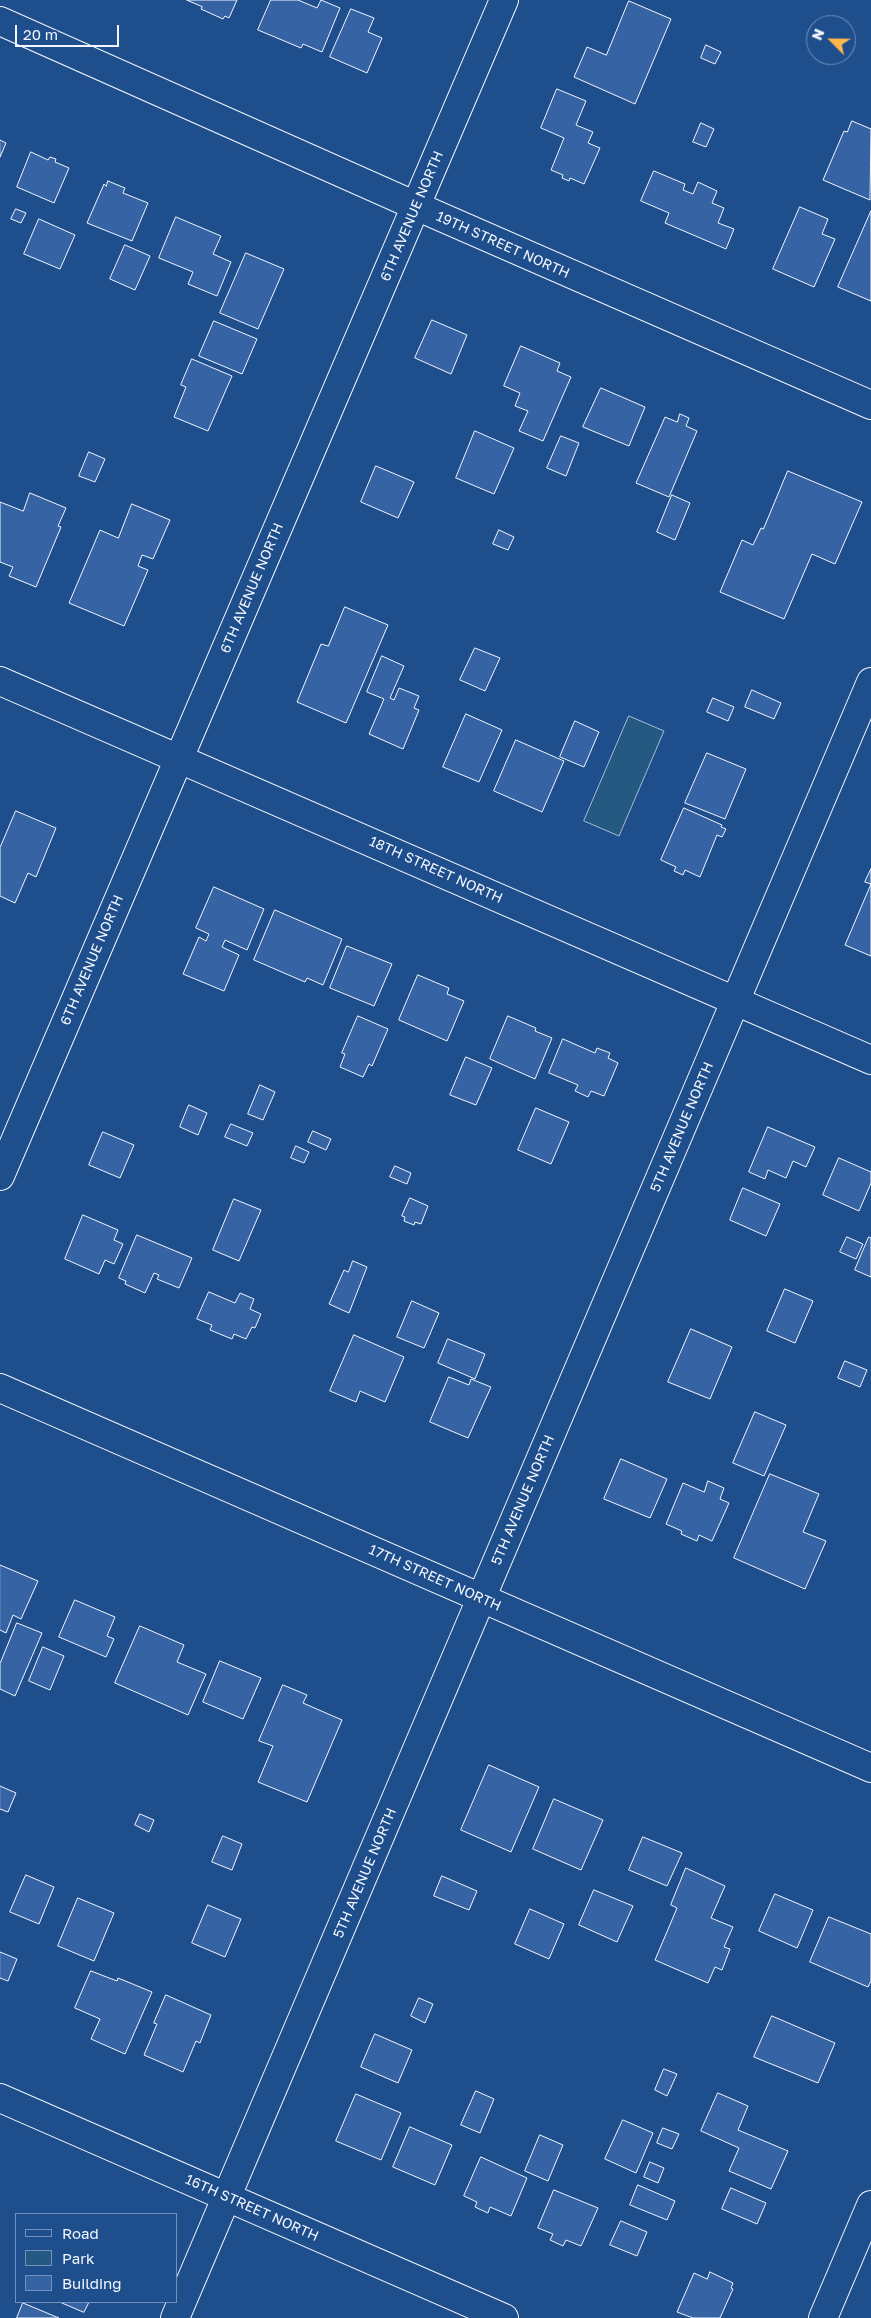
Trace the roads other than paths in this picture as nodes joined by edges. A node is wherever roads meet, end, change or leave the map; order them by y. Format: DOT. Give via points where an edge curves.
graph roads {
  1 [pos="504,0"];
  2 [pos="0,21"];
  3 [pos="416,206"];
  4 [pos="871,404"];
  5 [pos="0,681"];
  6 [pos="871,682"];
  7 [pos="179,759"];
  8 [pos="735,1001"];
  9 [pos="871,1060"];
  10 [pos="0,1176"];
  11 [pos="0,1388"];
  12 [pos="481,1598"];
  13 [pos="871,1768"];
  14 [pos="0,2098"];
  15 [pos="227,2197"];
  16 [pos="871,2205"];
  17 [pos="176,2318"];
  18 [pos="504,2318"];
  19 [pos="823,2318"];
  1 -- 3 [label="street, 6TH AVENUE NORTH"];
  2 -- 3 [label="street, 19TH STREET NORTH"];
  3 -- 4 [label="street, 19TH STREET NORTH"];
  3 -- 7 [label="street, 6TH AVENUE NORTH"];
  5 -- 7 [label="street, 18TH STREET NORTH"];
  6 -- 8 [label="street, 5TH AVENUE NORTH"];
  7 -- 8 [label="street, 18TH STREET NORTH"];
  7 -- 10 [label="street, 6TH AVENUE NORTH"];
  8 -- 9 [label="street, 18TH STREET NORTH"];
  8 -- 12 [label="street, 5TH AVENUE NORTH"];
  11 -- 12 [label="street, 17TH STREET NORTH"];
  12 -- 13 [label="street, 17TH STREET NORTH"];
  12 -- 15 [label="street, 5TH AVENUE NORTH"];
  14 -- 15 [label="street, 16TH STREET NORTH"];
  15 -- 17 [label="street, 5TH AVENUE NORTH"];
  15 -- 18 [label="street, 16TH STREET NORTH"];
  16 -- 19 [label="street"];
}
